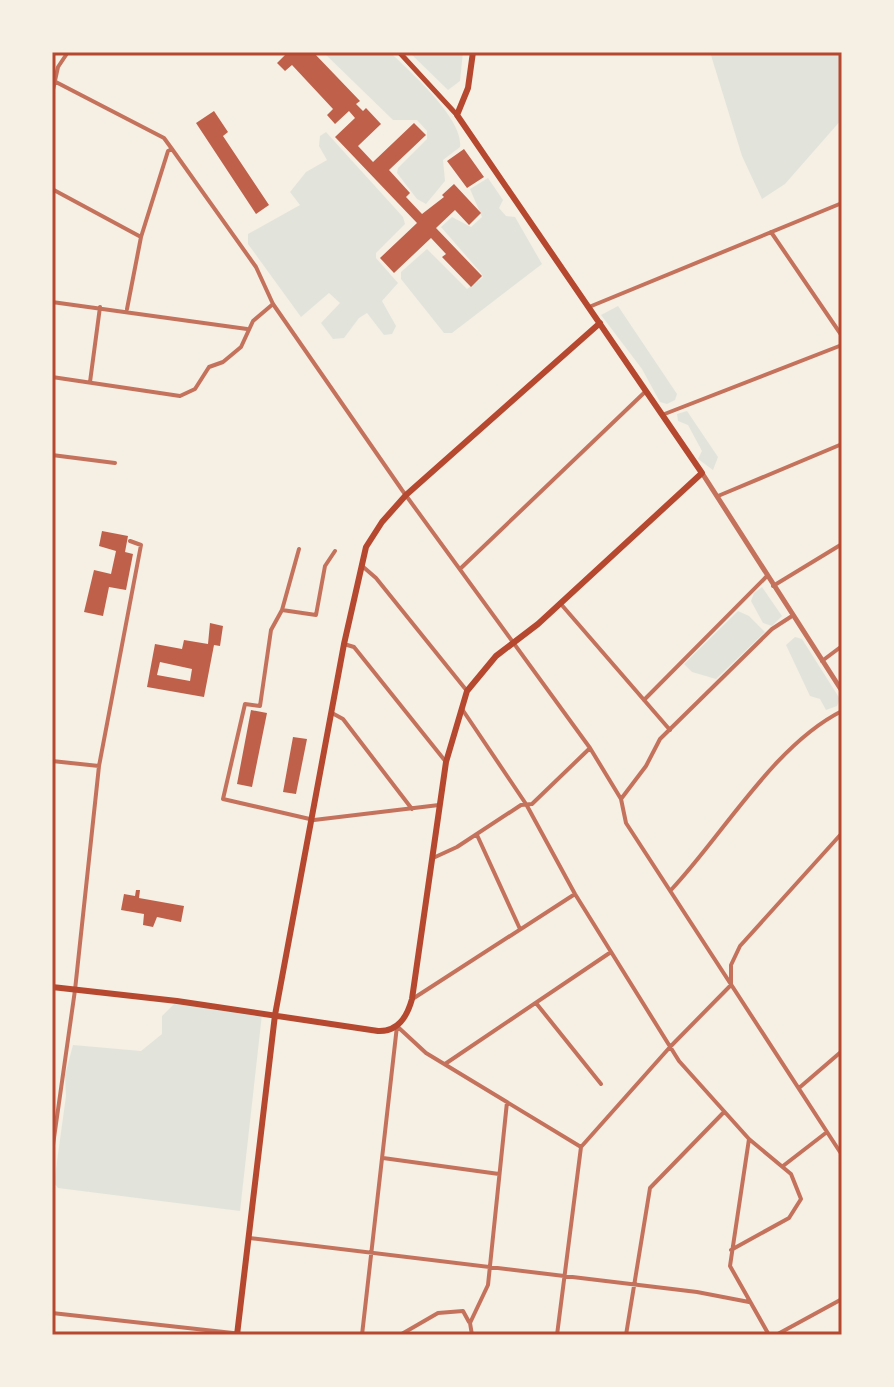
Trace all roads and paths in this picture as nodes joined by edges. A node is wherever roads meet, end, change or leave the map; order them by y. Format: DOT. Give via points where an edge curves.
graph roads {
  1 [pos="68,52"];
  2 [pos="399,52"];
  3 [pos="473,52"];
  4 [pos="54,81"];
  5 [pos="52,94"];
  6 [pos="457,115"];
  7 [pos="172,149"];
  8 [pos="52,189"];
  9 [pos="842,203"];
  10 [pos="771,232"];
  11 [pos="141,237"];
  12 [pos="52,302"];
  13 [pos="273,304"];
  14 [pos="100,307"];
  15 [pos="589,307"];
  16 [pos="127,309"];
  17 [pos="600,323"];
  18 [pos="247,329"];
  19 [pos="842,336"];
  20 [pos="842,345"];
  21 [pos="52,377"];
  22 [pos="90,382"];
  23 [pos="646,391"];
  24 [pos="662,415"];
  25 [pos="842,444"];
  26 [pos="52,455"];
  27 [pos="115,463"];
  28 [pos="702,473"];
  29 [pos="406,495"];
  30 [pos="718,496"];
  31 [pos="130,541"];
  32 [pos="842,544"];
  33 [pos="299,549"];
  34 [pos="335,551"];
  35 [pos="360,564"];
  36 [pos="460,569"];
  37 [pos="767,576"];
  38 [pos="773,586"];
  39 [pos="560,603"];
  40 [pos="282,610"];
  41 [pos="792,616"];
  42 [pos="514,643"];
  43 [pos="344,644"];
  44 [pos="842,646"];
  45 [pos="822,661"];
  46 [pos="467,691"];
  47 [pos="842,691"];
  48 [pos="644,700"];
  49 [pos="461,707"];
  50 [pos="842,711"];
  51 [pos="331,712"];
  52 [pos="670,730"];
  53 [pos="590,748"];
  54 [pos="52,761"];
  55 [pos="446,762"];
  56 [pos="99,766"];
  57 [pos="621,799"];
  58 [pos="526,804"];
  59 [pos="439,805"];
  60 [pos="412,809"];
  61 [pos="314,820"];
  62 [pos="842,833"];
  63 [pos="477,835"];
  64 [pos="433,858"];
  65 [pos="671,890"];
  66 [pos="575,894"];
  67 [pos="520,929"];
  68 [pos="611,952"];
  69 [pos="731,985"];
  70 [pos="52,987"];
  71 [pos="75,990"];
  72 [pos="412,999"];
  73 [pos="536,1003"];
  74 [pos="275,1015"];
  75 [pos="397,1026"];
  76 [pos="670,1047"];
  77 [pos="842,1051"];
  78 [pos="445,1064"];
  79 [pos="601,1084"];
  80 [pos="799,1088"];
  81 [pos="507,1102"];
  82 [pos="724,1112"];
  83 [pos="827,1132"];
  84 [pos="749,1139"];
  85 [pos="581,1147"];
  86 [pos="52,1152"];
  87 [pos="842,1155"];
  88 [pos="383,1158"];
  89 [pos="783,1166"];
  90 [pos="499,1174"];
  91 [pos="249,1238"];
  92 [pos="731,1250"];
  93 [pos="372,1253"];
  94 [pos="489,1267"];
  95 [pos="566,1276"];
  96 [pos="635,1284"];
  97 [pos="842,1299"];
  98 [pos="749,1302"];
  99 [pos="52,1313"];
  100 [pos="470,1323"];
  101 [pos="237,1334"];
  102 [pos="251,1335"];
  103 [pos="362,1335"];
  104 [pos="400,1335"];
  105 [pos="472,1335"];
  106 [pos="557,1335"];
  107 [pos="626,1335"];
  108 [pos="769,1335"];
  109 [pos="776,1335"];
  1 -- 4 [label="street"];
  2 -- 6 [label="main road"];
  3 -- 6 [label="main road" via="468,88"];
  4 -- 5 [label="street"];
  4 -- 7 [label="street" via="164,138"];
  6 -- 15 [label="main road"];
  7 -- 11 [label="street"];
  7 -- 13 [label="street" via="256,267"];
  8 -- 11 [label="street"];
  9 -- 10 [label="street"];
  10 -- 15 [label="street"];
  10 -- 19 [label="street"];
  11 -- 16 [label="street"];
  12 -- 14 [label="street"];
  13 -- 18 [label="street"];
  13 -- 29 [label="street"];
  14 -- 16 [label="street"];
  14 -- 22 [label="street"];
  15 -- 17 [label="main road"];
  16 -- 18 [label="street"];
  17 -- 23 [label="main road"];
  17 -- 29 [label="main road"];
  18 -- 22 [label="street" via="241,347 209,367 195,389 180,396"];
  20 -- 24 [label="street"];
  21 -- 22 [label="street"];
  23 -- 24 [label="main road"];
  23 -- 36 [label="street"];
  24 -- 28 [label="main road"];
  25 -- 30 [label="street"];
  26 -- 27 [label="street"];
  28 -- 30 [label="street"];
  28 -- 39 [label="main road"];
  29 -- 35 [label="main road" via="374,532"];
  29 -- 36 [label="street"];
  30 -- 37 [label="street"];
  31 -- 56 [label="street" via="141,545"];
  32 -- 38 [label="street"];
  33 -- 40 [label="street"];
  34 -- 40 [label="street" via="325,566 316,615"];
  35 -- 43 [label="main road"];
  35 -- 46 [label="street"];
  36 -- 42 [label="street"];
  37 -- 38 [label="street"];
  37 -- 48 [label="street"];
  38 -- 41 [label="street"];
  39 -- 42 [label="main road"];
  39 -- 48 [label="street"];
  40 -- 61 [label="street" via="271,630 260,706 245,704 223,799"];
  41 -- 45 [label="street"];
  41 -- 52 [label="street" via="772,629"];
  42 -- 46 [label="main road"];
  42 -- 53 [label="street"];
  43 -- 51 [label="main road"];
  43 -- 55 [label="street" via="354,647"];
  44 -- 45 [label="street"];
  45 -- 47 [label="street"];
  46 -- 49 [label="main road"];
  48 -- 52 [label="street"];
  49 -- 55 [label="main road"];
  49 -- 58 [label="street"];
  50 -- 65 [label="street" via="771,771"];
  51 -- 60 [label="street" via="343,719"];
  51 -- 61 [label="main road"];
  52 -- 57 [label="street"];
  53 -- 57 [label="street"];
  53 -- 58 [label="street" via="559,781"];
  54 -- 56 [label="street"];
  55 -- 59 [label="main road"];
  56 -- 71 [label="street"];
  57 -- 65 [label="street" via="626,823"];
  58 -- 63 [label="street"];
  58 -- 66 [label="street"];
  59 -- 60 [label="street"];
  59 -- 64 [label="main road"];
  60 -- 61 [label="street"];
  61 -- 74 [label="main road"];
  62 -- 69 [label="street" via="740,946 731,965"];
  63 -- 64 [label="street"];
  63 -- 67 [label="street"];
  64 -- 72 [label="main road"];
  65 -- 69 [label="street"];
  66 -- 67 [label="street"];
  66 -- 68 [label="street"];
  67 -- 72 [label="street"];
  68 -- 73 [label="street"];
  68 -- 76 [label="street"];
  69 -- 76 [label="street"];
  69 -- 80 [label="street"];
  70 -- 71 [label="main road"];
  71 -- 74 [label="main road"];
  71 -- 86 [label="street"];
  72 -- 75 [label="main road"];
  73 -- 78 [label="street"];
  73 -- 79 [label="street"];
  74 -- 75 [label="main road" via="378,1031"];
  74 -- 91 [label="main road"];
  75 -- 78 [label="street"];
  75 -- 88 [label="street"];
  76 -- 82 [label="street"];
  76 -- 85 [label="street"];
  77 -- 80 [label="street"];
  78 -- 81 [label="street"];
  80 -- 83 [label="street"];
  81 -- 85 [label="street"];
  81 -- 90 [label="street"];
  82 -- 84 [label="street"];
  82 -- 96 [label="street" via="650,1188"];
  83 -- 87 [label="street"];
  83 -- 89 [label="street"];
  84 -- 89 [label="street"];
  84 -- 92 [label="street"];
  85 -- 95 [label="street"];
  88 -- 90 [label="street"];
  88 -- 93 [label="street"];
  89 -- 92 [label="street" via="801,1199 789,1218"];
  90 -- 94 [label="street"];
  91 -- 93 [label="street"];
  91 -- 101 [label="main road"];
  92 -- 98 [label="street" via="730,1266"];
  93 -- 94 [label="street"];
  93 -- 103 [label="street"];
  94 -- 95 [label="street"];
  94 -- 100 [label="street" via="488,1285"];
  95 -- 96 [label="street"];
  95 -- 106 [label="street"];
  96 -- 98 [label="street"];
  96 -- 107 [label="street"];
  97 -- 109 [label="street"];
  98 -- 108 [label="street"];
  99 -- 101 [label="street"];
  100 -- 104 [label="street" via="463,1311 438,1313"];
  100 -- 105 [label="street"];
  101 -- 102 [label="street"];
}
